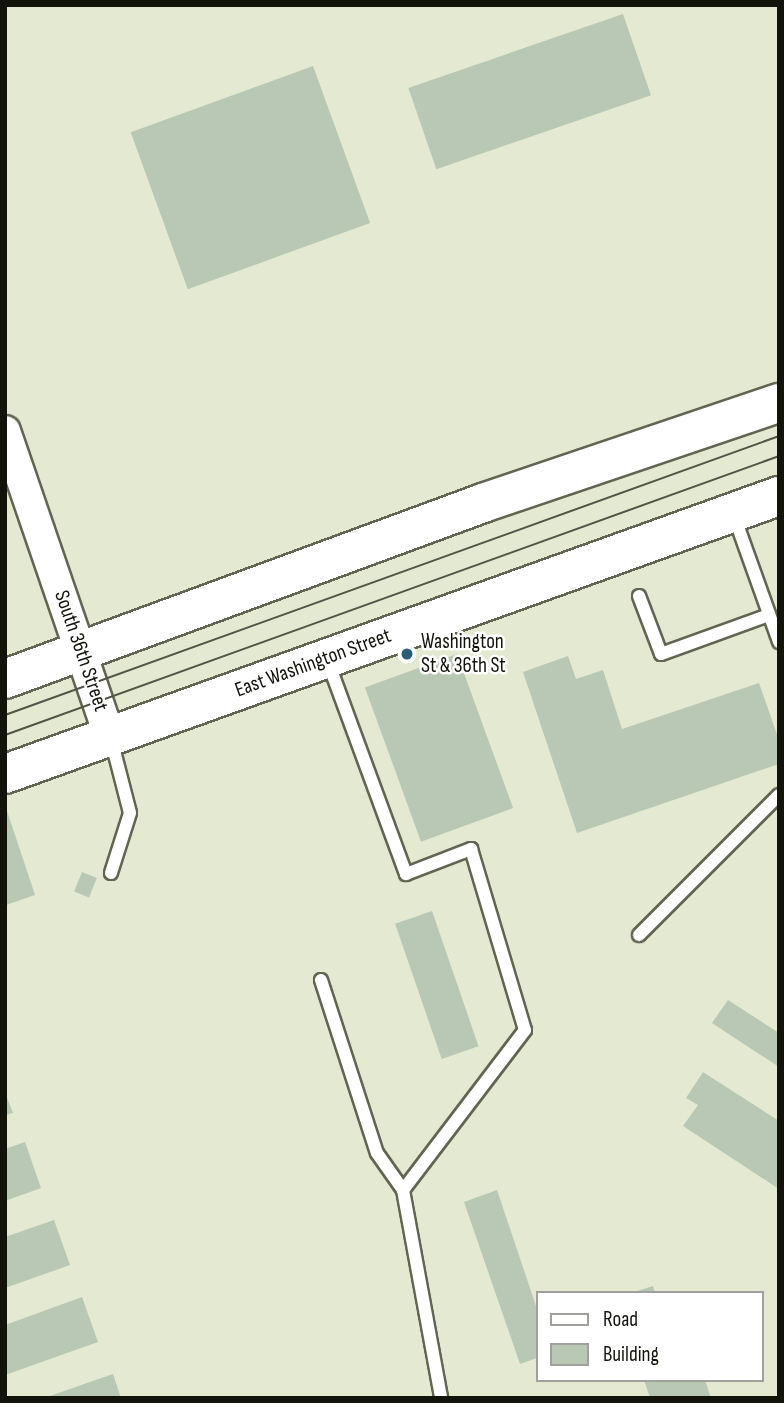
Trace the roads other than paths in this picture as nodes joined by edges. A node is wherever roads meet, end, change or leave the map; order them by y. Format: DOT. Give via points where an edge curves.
graph roads {
  1 [pos="779,403"];
  2 [pos="5,431"];
  3 [pos="779,496"];
  4 [pos="732,512"];
  5 [pos="639,596"];
  6 [pos="769,615"];
  7 [pos="779,642"];
  8 [pos="81,649"];
  9 [pos="326,658"];
  10 [pos="5,679"];
  11 [pos="110,737"];
  12 [pos="5,774"];
  13 [pos="779,795"];
  14 [pos="111,873"];
  15 [pos="639,935"];
  16 [pos="321,980"];
  17 [pos="404,1190"];
  18 [pos="441,1398"];
  1 -- 8 [label="main road"];
  2 -- 8 [label="street, South 36th Street"];
  3 -- 4 [label="main road, East Washington Street"];
  4 -- 6 [label="lane"];
  4 -- 9 [label="main road, East Washington Street"];
  5 -- 6 [label="lane" via="661,654"];
  6 -- 7 [label="lane"];
  8 -- 10 [label="main road"];
  8 -- 11 [label="street, South 36th Street"];
  9 -- 11 [label="main road, East Washington Street"];
  9 -- 17 [label="lane" via="406,874 471,849 525,1030"];
  11 -- 12 [label="main road, East Washington Street"];
  11 -- 14 [label="lane, South 36th Street" via="130,813"];
  13 -- 15 [label="lane"];
  16 -- 17 [label="lane" via="377,1153"];
  17 -- 18 [label="lane"];
}
